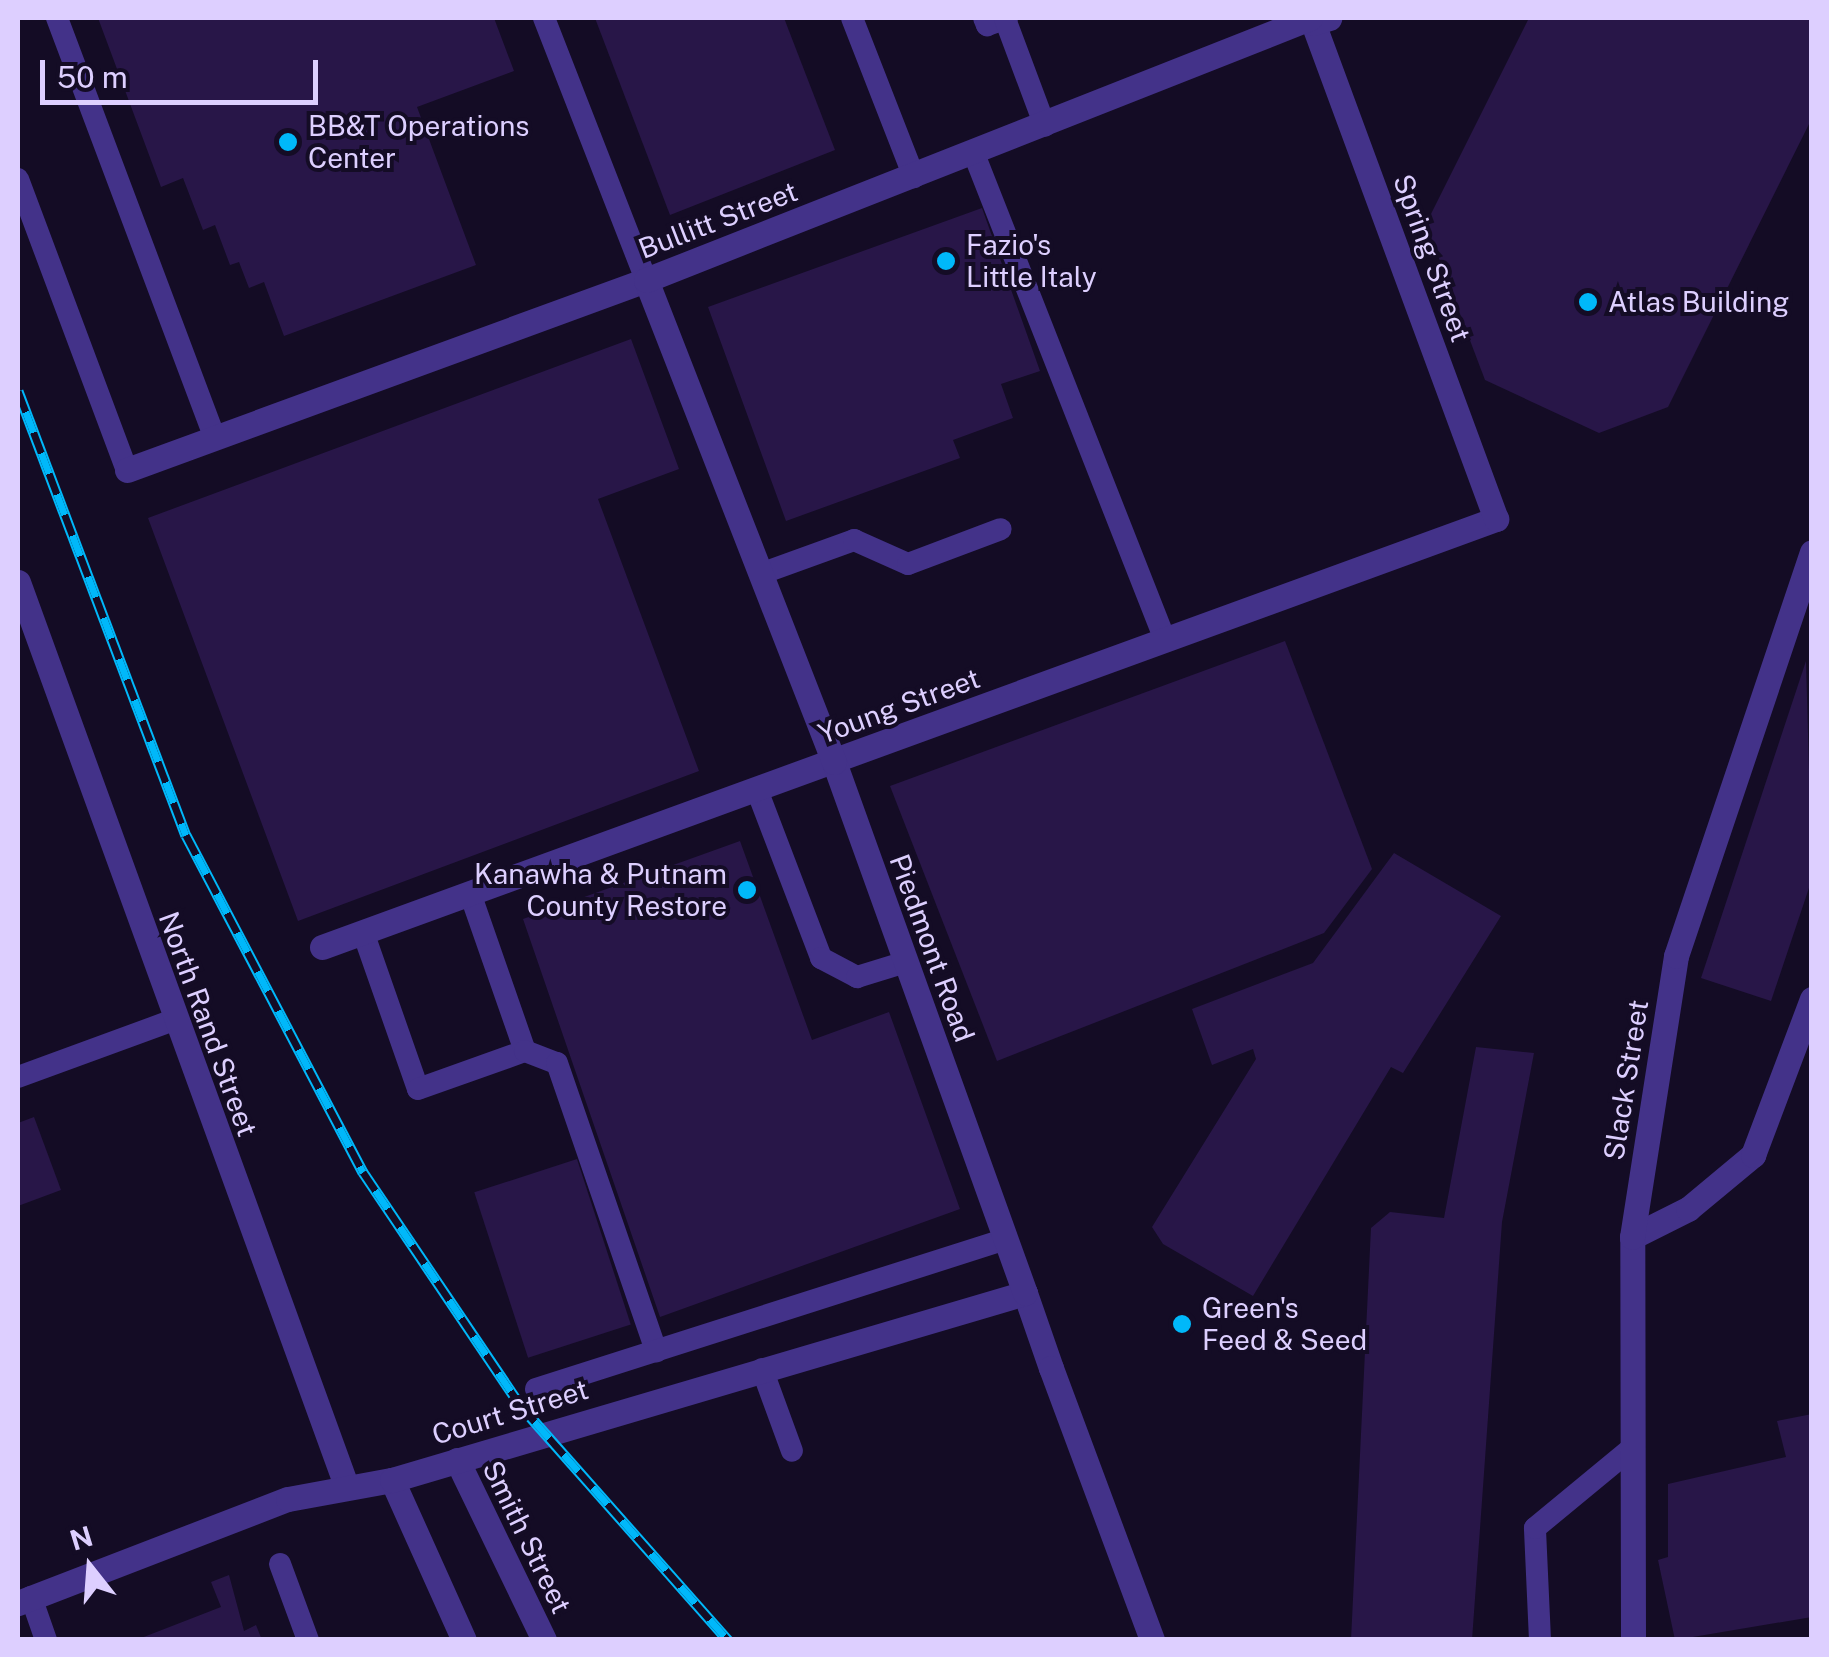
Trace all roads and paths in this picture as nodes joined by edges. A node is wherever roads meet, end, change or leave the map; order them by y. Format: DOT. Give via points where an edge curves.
graph roads {
  1 [pos="57,18"];
  2 [pos="544,18"];
  3 [pos="852,18"];
  4 [pos="984,18"];
  5 [pos="1006,18"];
  6 [pos="1317,19"];
  7 [pos="1045,126"];
  8 [pos="974,154"];
  9 [pos="914,177"];
  10 [pos="18,179"];
  11 [pos="646,280"];
  12 [pos="214,438"];
  13 [pos="127,470"];
  14 [pos="1496,519"];
  15 [pos="1000,529"];
  16 [pos="1812,552"];
  17 [pos="763,573"];
  18 [pos="18,582"];
  19 [pos="1165,640"];
  20 [pos="834,762"];
  21 [pos="757,790"];
  22 [pos="470,893"];
  23 [pos="363,932"];
  24 [pos="322,947"];
  25 [pos="906,962"];
  26 [pos="1812,999"];
  27 [pos="174,1020"];
  28 [pos="525,1051"];
  29 [pos="18,1077"];
  30 [pos="1632,1237"];
  31 [pos="1006,1239"];
  32 [pos="1025,1294"];
  33 [pos="656,1351"];
  34 [pos="762,1369"];
  35 [pos="536,1390"];
  36 [pos="1632,1448"];
  37 [pos="792,1451"];
  38 [pos="457,1460"];
  39 [pos="392,1480"];
  40 [pos="346,1485"];
  41 [pos="280,1564"];
  42 [pos="24,1600"];
  43 [pos="46,1640"];
  44 [pos="308,1640"];
  45 [pos="464,1640"];
  46 [pos="544,1640"];
  47 [pos="1152,1640"];
  48 [pos="1540,1640"];
  49 [pos="1633,1640"];
  1 -- 12 [label="lane"];
  2 -- 11 [label="lane"];
  3 -- 9 [label="lane"];
  4 -- 5 [label="lane" via="987,25"];
  5 -- 7 [label="lane"];
  6 -- 7 [label="street, Bullitt Street"];
  6 -- 14 [label="street, Spring Street"];
  7 -- 8 [label="street, Bullitt Street"];
  8 -- 9 [label="street, Bullitt Street"];
  8 -- 19 [label="lane"];
  9 -- 11 [label="street, Bullitt Street"];
  10 -- 13 [label="lane"];
  11 -- 12 [label="street, Bullitt Street"];
  11 -- 17 [label="street, Piedmont Road"];
  12 -- 13 [label="street, Bullitt Street"];
  14 -- 19 [label="street, Young Street"];
  15 -- 17 [label="lane" via="908,564 854,540"];
  16 -- 30 [label="street, Slack Street" via="1676,956"];
  17 -- 20 [label="street, Piedmont Road"];
  18 -- 27 [label="street, North Rand Street"];
  19 -- 20 [label="street, Young Street"];
  20 -- 21 [label="street, Young Street"];
  20 -- 25 [label="street, Piedmont Road"];
  21 -- 22 [label="street, Young Street"];
  21 -- 25 [label="lane" via="820,958 857,977"];
  22 -- 23 [label="street, Young Street"];
  22 -- 28 [label="lane"];
  23 -- 24 [label="street, Young Street"];
  23 -- 28 [label="lane" via="418,1088"];
  25 -- 31 [label="street, Piedmont Road"];
  26 -- 30 [label="street" via="1753,1155 1688,1209"];
  27 -- 29 [label="lane"];
  27 -- 40 [label="street, North Rand Street"];
  28 -- 33 [label="lane" via="557,1063"];
  30 -- 36 [label="street, Slack Street"];
  31 -- 32 [label="street, Piedmont Road"];
  31 -- 33 [label="lane"];
  32 -- 34 [label="street, Court Street"];
  32 -- 47 [label="street, Piedmont Road"];
  33 -- 35 [label="lane"];
  34 -- 37 [label="lane"];
  34 -- 38 [label="street, Court Street"];
  36 -- 48 [label="lane" via="1535,1528"];
  36 -- 49 [label="street, Slack Street"];
  38 -- 39 [label="street, Court Street"];
  38 -- 46 [label="street, Smith Street"];
  39 -- 40 [label="street, Court Street"];
  39 -- 45 [label="street"];
  40 -- 42 [label="street, Court Street"];
  41 -- 44 [label="lane"];
  42 -- 43 [label="lane"];
}
